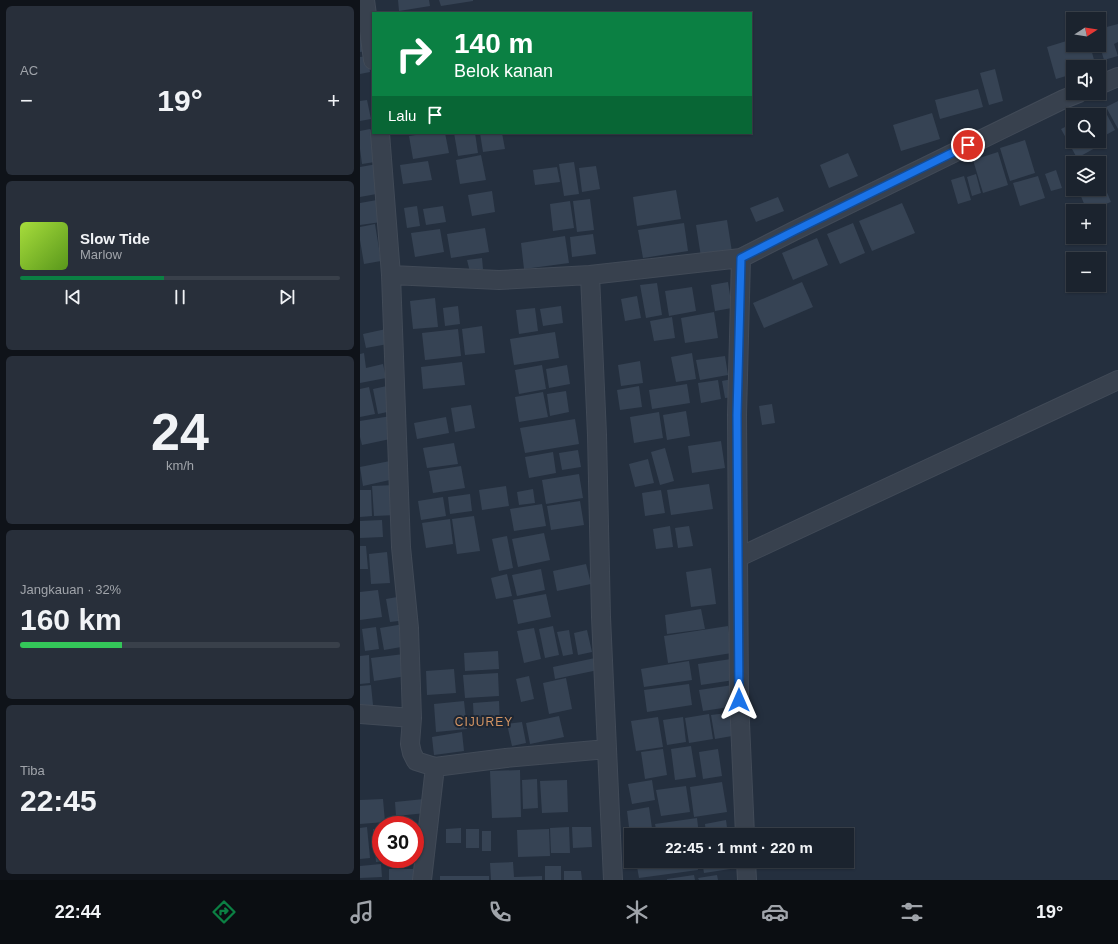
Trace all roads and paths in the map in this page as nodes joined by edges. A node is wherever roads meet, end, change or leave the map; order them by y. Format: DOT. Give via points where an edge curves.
graph roads {
  1 [pos="365,0"];
  2 [pos="372,52"];
  3 [pos="1118,77"];
  4 [pos="1106,82"];
  5 [pos="1066,98"];
  6 [pos="380,134"];
  7 [pos="741,258"];
  8 [pos="391,275"];
  9 [pos="590,275"];
  10 [pos="1118,380"];
  11 [pos="738,557"];
  12 [pos="360,714"];
  13 [pos="412,718"];
  14 [pos="607,749"];
  15 [pos="435,767"];
  16 [pos="745,828"];
  17 [pos="746,868"];
  18 [pos="422,880"];
  19 [pos="613,880"];
  20 [pos="747,880"];
  1 -- 2 [label="street"];
  3 -- 4 [label="street"];
  5 -- 7 [label="street"];
  6 -- 8 [label="street"];
  7 -- 9 [label="street"];
  7 -- 11 [label="street" via="737,415"];
  8 -- 9 [label="street" via="499,280"];
  8 -- 13 [label="street" via="400,532 409,628"];
  9 -- 14 [label="street"];
  10 -- 11 [label="street"];
  11 -- 16 [label="street" via="739,700"];
  12 -- 13 [label="street"];
  13 -- 15 [label="street" via="410,744 414,757 416,761"];
  14 -- 15 [label="street"];
  14 -- 19 [label="street"];
  15 -- 18 [label="street"];
  17 -- 20 [label="street"];
}
